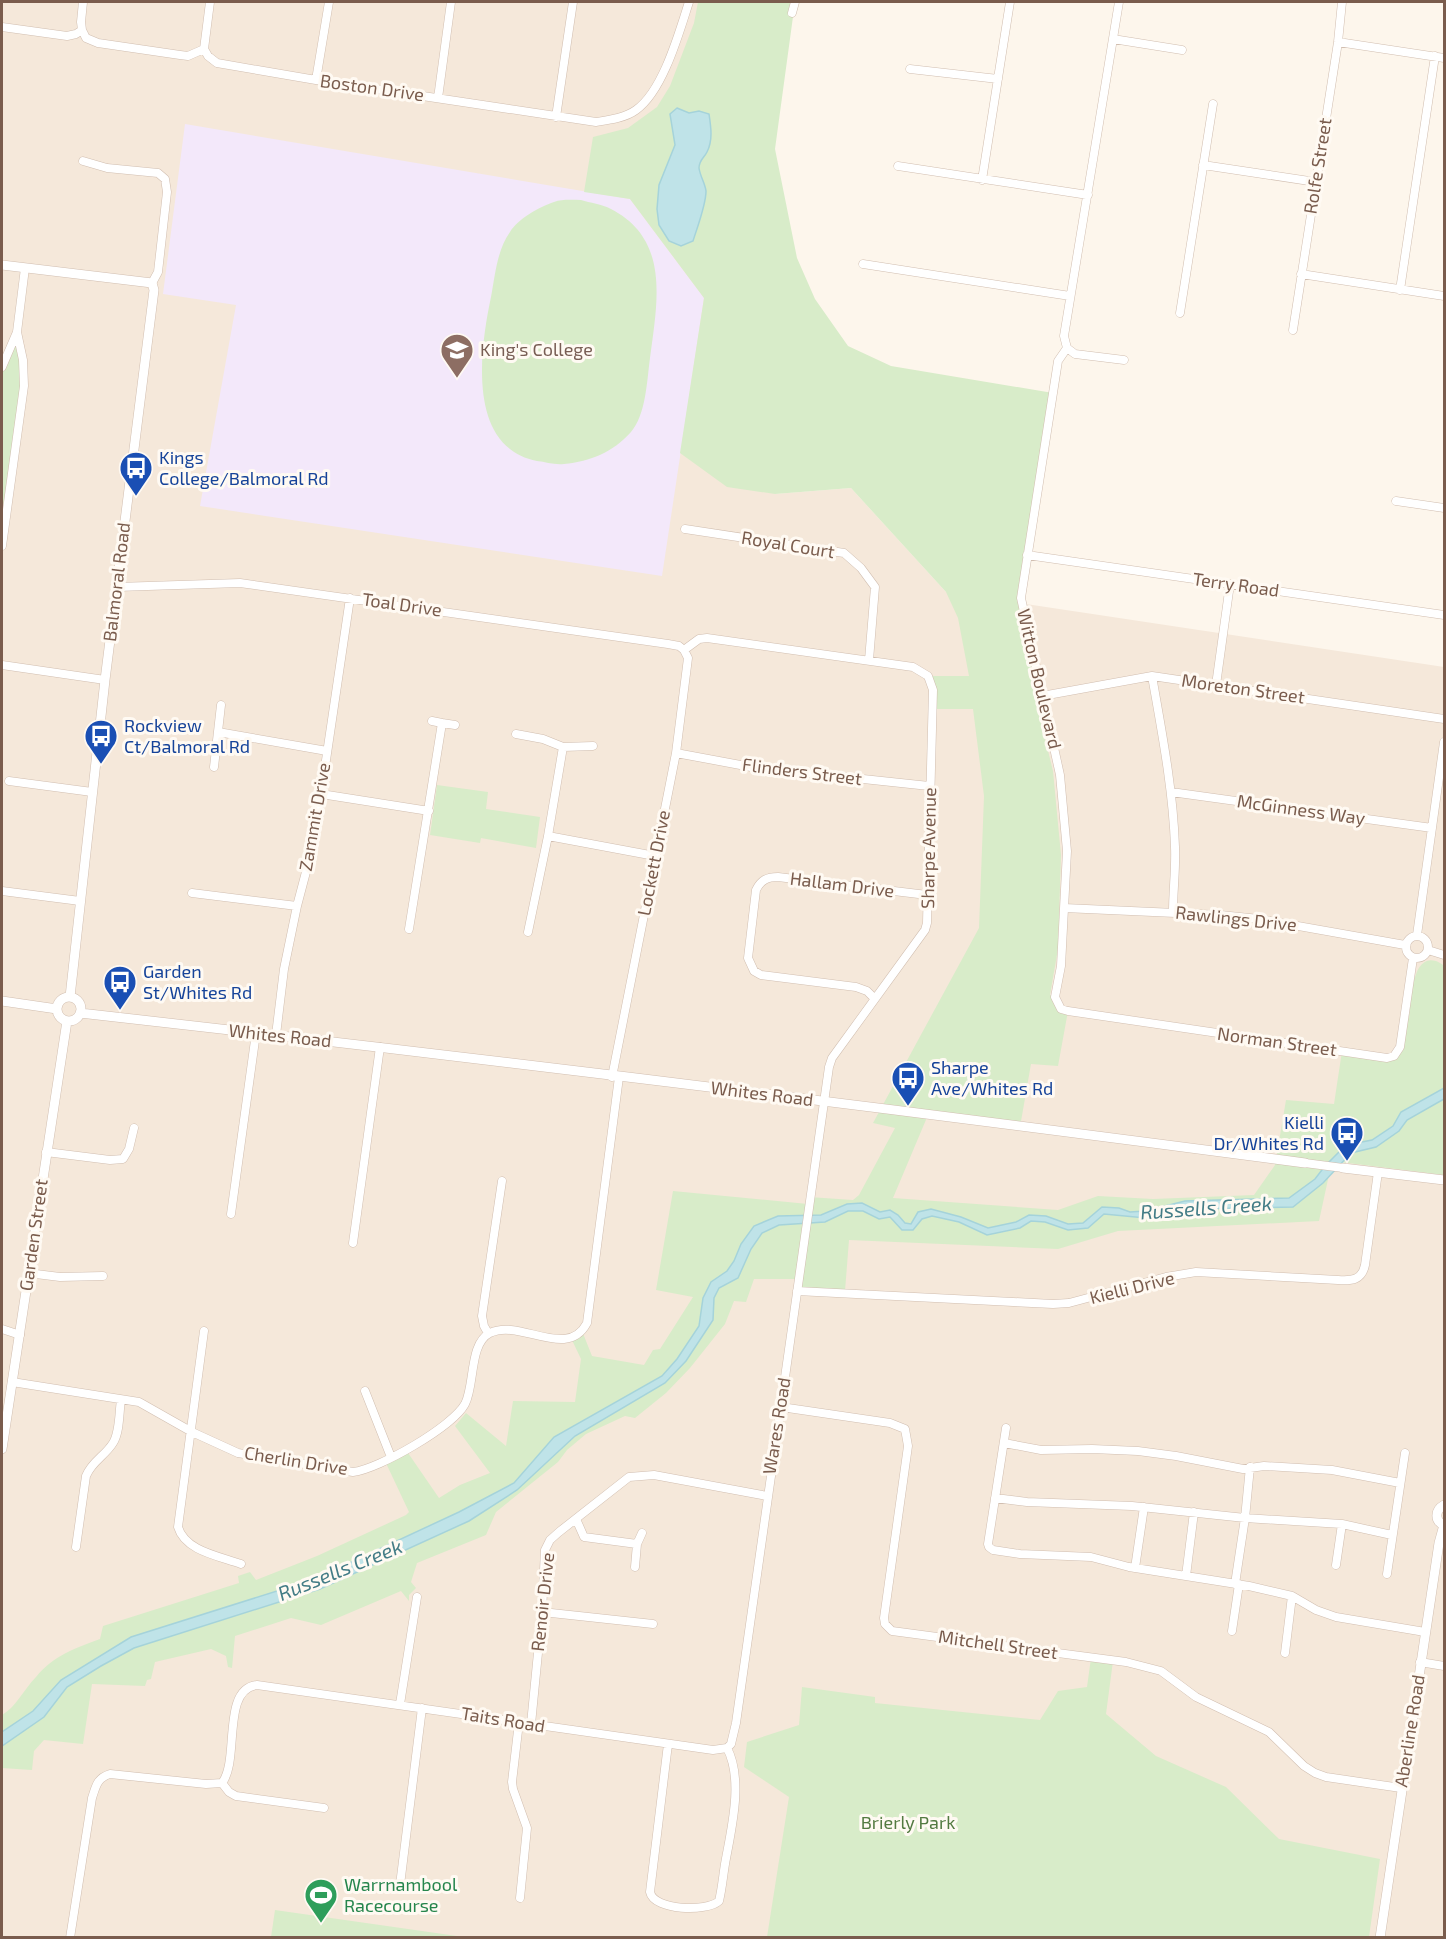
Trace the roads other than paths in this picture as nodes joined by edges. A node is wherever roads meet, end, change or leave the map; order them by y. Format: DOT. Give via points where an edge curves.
graph roads {
  1 [pos="83,2"];
  2 [pos="210,2"];
  3 [pos="329,2"];
  4 [pos="451,2"];
  5 [pos="573,2"];
  6 [pos="689,2"];
  7 [pos="795,2"];
  8 [pos="1010,2"];
  9 [pos="1119,2"];
  10 [pos="1342,2"];
  11 [pos="792,13"];
  12 [pos="2,27"];
  13 [pos="82,30"];
  14 [pos="1113,39"];
  15 [pos="1338,42"];
  16 [pos="204,49"];
  17 [pos="1182,50"];
  18 [pos="1435,56"];
  19 [pos="1444,58"];
  20 [pos="910,69"];
  21 [pos="998,79"];
  22 [pos="316,80"];
  23 [pos="438,98"];
  24 [pos="1214,104"];
  25 [pos="556,117"];
  26 [pos="83,161"];
  27 [pos="1203,165"];
  28 [pos="898,166"];
  29 [pos="982,180"];
  30 [pos="1316,182"];
  31 [pos="1088,195"];
  32 [pos="863,264"];
  33 [pos="2,265"];
  34 [pos="25,268"];
  35 [pos="1301,274"];
  36 [pos="152,283"];
  37 [pos="1400,290"];
  38 [pos="1070,296"];
  39 [pos="1444,296"];
  40 [pos="1180,314"];
  41 [pos="1293,330"];
  42 [pos="17,332"];
  43 [pos="1067,348"];
  44 [pos="1124,360"];
  45 [pos="2,368"];
  46 [pos="1396,501"];
  47 [pos="1444,508"];
  48 [pos="685,529"];
  49 [pos="2,546"];
  50 [pos="1028,555"];
  51 [pos="1230,584"];
  52 [pos="117,587"];
  53 [pos="350,598"];
  54 [pos="1444,615"];
  55 [pos="684,650"];
  56 [pos="869,660"];
  57 [pos="2,665"];
  58 [pos="1152,676"];
  59 [pos="105,680"];
  60 [pos="1216,685"];
  61 [pos="1042,696"];
  62 [pos="221,705"];
  63 [pos="1444,719"];
  64 [pos="432,721"];
  65 [pos="442,723"];
  66 [pos="455,725"];
  67 [pos="218,732"];
  68 [pos="516,734"];
  69 [pos="1444,742"];
  70 [pos="593,746"];
  71 [pos="563,747"];
  72 [pos="327,751"];
  73 [pos="676,753"];
  74 [pos="214,767"];
  75 [pos="9,781"];
  76 [pos="929,786"];
  77 [pos="92,792"];
  78 [pos="1171,792"];
  79 [pos="321,794"];
  80 [pos="429,811"];
  81 [pos="1432,828"];
  82 [pos="548,836"];
  83 [pos="655,856"];
  84 [pos="2,891"];
  85 [pos="192,893"];
  86 [pos="927,895"];
  87 [pos="80,901"];
  88 [pos="297,906"];
  89 [pos="1064,908"];
  90 [pos="1173,912"];
  91 [pos="410,929"];
  92 [pos="528,932"];
  93 [pos="1417,936"];
  94 [pos="1405,945"];
  95 [pos="1428,950"];
  96 [pos="1444,955"];
  97 [pos="1413,958"];
  98 [pos="70,997"];
  99 [pos="874,998"];
  100 [pos="2,1001"];
  101 [pos="57,1009"];
  102 [pos="1061,1009"];
  103 [pos="80,1013"];
  104 [pos="67,1021"];
  105 [pos="256,1033"];
  106 [pos="276,1035"];
  107 [pos="380,1047"];
  108 [pos="615,1077"];
  109 [pos="823,1101"];
  110 [pos="134,1128"];
  111 [pos="46,1152"];
  112 [pos="1305,1163"];
  113 [pos="1343,1168"];
  114 [pos="1378,1172"];
  115 [pos="1444,1180"];
  116 [pos="502,1181"];
  117 [pos="231,1214"];
  118 [pos="353,1243"];
  119 [pos="28,1273"];
  120 [pos="103,1276"];
  121 [pos="797,1291"];
  122 [pos="2,1329"];
  123 [pos="204,1331"];
  124 [pos="488,1333"];
  125 [pos="20,1335"];
  126 [pos="12,1382"];
  127 [pos="365,1391"];
  128 [pos="121,1400"];
  129 [pos="781,1407"];
  130 [pos="4,1412"];
  131 [pos="1006,1428"];
  132 [pos="192,1432"];
  133 [pos="1004,1443"];
  134 [pos="2,1449"];
  135 [pos="1405,1453"];
  136 [pos="391,1457"];
  137 [pos="1250,1467"];
  138 [pos="1400,1483"];
  139 [pos="767,1496"];
  140 [pos="995,1498"];
  141 [pos="1444,1505"];
  142 [pos="1144,1507"];
  143 [pos="1194,1512"];
  144 [pos="1245,1518"];
  145 [pos="576,1519"];
  146 [pos="1342,1524"];
  147 [pos="1444,1525"];
  148 [pos="642,1533"];
  149 [pos="1392,1535"];
  150 [pos="637,1544"];
  151 [pos="76,1547"];
  152 [pos="241,1564"];
  153 [pos="1336,1565"];
  154 [pos="635,1567"];
  155 [pos="1135,1568"];
  156 [pos="1387,1574"];
  157 [pos="1186,1576"];
  158 [pos="1237,1584"];
  159 [pos="1292,1596"];
  160 [pos="417,1598"];
  161 [pos="542,1612"];
  162 [pos="653,1624"];
  163 [pos="1232,1631"];
  164 [pos="1425,1632"];
  165 [pos="1285,1653"];
  166 [pos="1420,1662"];
  167 [pos="1444,1666"];
  168 [pos="400,1704"];
  169 [pos="422,1707"];
  170 [pos="519,1722"];
  171 [pos="531,1724"];
  172 [pos="668,1744"];
  173 [pos="727,1748"];
  174 [pos="222,1783"];
  175 [pos="1401,1788"];
  176 [pos="324,1808"];
  177 [pos="400,1885"];
  178 [pos="520,1898"];
  179 [pos="70,1938"];
  180 [pos="1380,1938"];
  1 -- 13 [label="street"];
  2 -- 16 [label="street"];
  3 -- 22 [label="street"];
  4 -- 23 [label="street"];
  5 -- 25 [label="street"];
  6 -- 25 [label="street, Boston Drive" via="660,81 649,99 634,112 596,122"];
  7 -- 11 [label="street"];
  8 -- 21 [label="street"];
  9 -- 14 [label="street, Witton Boulevard"];
  10 -- 15 [label="street, Rolfe Street"];
  12 -- 13 [label="street" via="67,36"];
  13 -- 16 [label="street" via="86,38 98,43 188,56"];
  14 -- 17 [label="street"];
  14 -- 31 [label="street, Witton Boulevard"];
  15 -- 18 [label="street"];
  15 -- 30 [label="street, Rolfe Street"];
  16 -- 22 [label="street, Boston Drive" via="217,63"];
  18 -- 19 [label="street"];
  18 -- 37 [label="street"];
  20 -- 21 [label="street"];
  21 -- 29 [label="street"];
  22 -- 23 [label="street, Boston Drive"];
  23 -- 25 [label="street, Boston Drive"];
  24 -- 27 [label="street"];
  26 -- 36 [label="street" via="107,168 158,173 165,179 158,272"];
  27 -- 30 [label="street"];
  27 -- 40 [label="street"];
  28 -- 29 [label="street"];
  29 -- 31 [label="street"];
  30 -- 35 [label="street, Rolfe Street"];
  31 -- 38 [label="street, Witton Boulevard"];
  32 -- 38 [label="street"];
  33 -- 34 [label="street"];
  34 -- 36 [label="street"];
  34 -- 42 [label="street"];
  35 -- 37 [label="street"];
  35 -- 41 [label="street, Rolfe Street"];
  36 -- 52 [label="street, Balmoral Road" via="154,296"];
  37 -- 39 [label="street"];
  38 -- 43 [label="street, Witton Boulevard" via="1064,336"];
  42 -- 45 [label="street"];
  42 -- 49 [label="street" via="24,386"];
  43 -- 44 [label="street" via="1075,354"];
  43 -- 50 [label="street, Witton Boulevard" via="1058,361"];
  46 -- 47 [label="street"];
  48 -- 56 [label="street, Royal Court" via="844,553 875,587"];
  50 -- 51 [label="street, Terry Road"];
  50 -- 61 [label="street, Witton Boulevard" via="1021,608"];
  51 -- 54 [label="street, Terry Road"];
  51 -- 60 [label="street"];
  52 -- 53 [label="street, Toal Drive" via="228,582"];
  52 -- 59 [label="street, Balmoral Road"];
  53 -- 55 [label="street, Toal Drive" via="668,644"];
  53 -- 72 [label="street, Zammit Drive"];
  55 -- 56 [label="street, Sharpe Avenue" via="699,639 707,639"];
  55 -- 73 [label="street, Lockett Drive" via="688,658"];
  56 -- 76 [label="street, Sharpe Avenue" via="921,670 932,683"];
  57 -- 59 [label="street"];
  58 -- 60 [label="street, Moreton Street"];
  58 -- 61 [label="street, Moreton Street"];
  58 -- 78 [label="street"];
  59 -- 77 [label="street, Balmoral Road"];
  60 -- 63 [label="street, Moreton Street"];
  61 -- 89 [label="street, Witton Boulevard" via="1060,775 1067,851"];
  62 -- 67 [label="street"];
  64 -- 65 [label="street"];
  65 -- 66 [label="street"];
  65 -- 80 [label="street"];
  67 -- 72 [label="street"];
  67 -- 74 [label="street"];
  68 -- 71 [label="street"];
  69 -- 81 [label="street"];
  70 -- 71 [label="street"];
  71 -- 82 [label="street"];
  72 -- 79 [label="street, Zammit Drive"];
  73 -- 76 [label="street, Flinders Street" via="751,766"];
  73 -- 83 [label="street, Lockett Drive"];
  75 -- 77 [label="street"];
  76 -- 86 [label="street, Sharpe Avenue"];
  77 -- 87 [label="street, Balmoral Road"];
  78 -- 81 [label="street, McGinness Way"];
  78 -- 90 [label="street" via="1175,848"];
  79 -- 80 [label="street"];
  79 -- 88 [label="street, Zammit Drive"];
  80 -- 91 [label="street"];
  81 -- 93 [label="street"];
  82 -- 83 [label="street"];
  82 -- 92 [label="street"];
  83 -- 108 [label="street, Lockett Drive"];
  84 -- 87 [label="street"];
  85 -- 88 [label="street"];
  86 -- 99 [label="street, Sharpe Avenue" via="925,930"];
  86 -- 99 [label="street, Hallam Drive" via="778,877 759,884 748,947 753,971 856,987"];
  87 -- 98 [label="street, Balmoral Road"];
  88 -- 106 [label="street, Zammit Drive"];
  89 -- 90 [label="street, Rawlings Drive"];
  89 -- 102 [label="street, Witton Boulevard" via="1055,997"];
  90 -- 94 [label="street, Rawlings Drive" via="1259,919"];
  93 -- 94 [label="street"];
  93 -- 95 [label="street" via="1426,941"];
  94 -- 97 [label="street" via="1407,954"];
  95 -- 96 [label="street"];
  95 -- 97 [label="street"];
  97 -- 102 [label="street, Norman Street" via="1400,1047 1387,1058"];
  98 -- 101 [label="street" via="61,1000"];
  98 -- 103 [label="street" via="80,1005"];
  99 -- 109 [label="street, Sharpe Avenue" via="832,1058"];
  100 -- 101 [label="street"];
  101 -- 104 [label="street"];
  103 -- 104 [label="street"];
  103 -- 105 [label="street, Whites Road"];
  104 -- 111 [label="street, Garden Street"];
  105 -- 106 [label="street, Whites Road"];
  105 -- 117 [label="street"];
  106 -- 107 [label="street, Whites Road"];
  107 -- 108 [label="street, Whites Road"];
  107 -- 118 [label="street"];
  108 -- 109 [label="street, Whites Road"];
  108 -- 124 [label="street" via="586,1323 577,1335 564,1340 506,1330"];
  109 -- 112 [label="street, Whites Road"];
  109 -- 121 [label="street, Wares Road"];
  110 -- 111 [label="street" via="123,1158 110,1160"];
  111 -- 119 [label="street, Garden Street"];
  112 -- 113 [label="street, Whites Road"];
  113 -- 114 [label="street, Whites Road"];
  114 -- 115 [label="street, Whites Road"];
  114 -- 121 [label="street, Kielli Drive" via="1364,1273 1350,1281 1196,1272 1053,1304"];
  116 -- 124 [label="street" via="482,1316"];
  119 -- 120 [label="street"];
  119 -- 125 [label="street, Garden Street"];
  121 -- 129 [label="street, Wares Road"];
  122 -- 125 [label="street"];
  123 -- 132 [label="street"];
  124 -- 136 [label="street, Cherlin Drive" via="477,1347 469,1394 460,1412"];
  125 -- 126 [label="street, Garden Street"];
  126 -- 128 [label="street, Cherlin Drive"];
  126 -- 130 [label="street, Garden Street"];
  127 -- 136 [label="street"];
  128 -- 132 [label="street, Cherlin Drive" via="139,1402"];
  128 -- 151 [label="street" via="113,1444 86,1476"];
  129 -- 139 [label="street, Wares Road"];
  129 -- 175 [label="street, Mitchell Street" via="890,1423 905,1429 908,1446 884,1618 892,1631 1150,1668 1170,1677 1196,1697 1269,1732 1315,1773"];
  130 -- 134 [label="street, Garden Street"];
  131 -- 133 [label="street"];
  132 -- 136 [label="street, Cherlin Drive" via="238,1453 353,1472"];
  132 -- 152 [label="street" via="178,1527 180,1536 187,1543"];
  133 -- 137 [label="street" via="1041,1450 1138,1451"];
  133 -- 140 [label="street"];
  135 -- 138 [label="street"];
  137 -- 138 [label="street" via="1332,1470"];
  137 -- 144 [label="street"];
  138 -- 149 [label="street"];
  139 -- 145 [label="street, Renoir Drive" via="635,1475"];
  139 -- 173 [label="street, Wares Road" via="736,1723"];
  140 -- 142 [label="street"];
  140 -- 155 [label="street" via="988,1544 993,1550 1091,1557"];
  141 -- 147 [label="street, Aberline Road" via="1437,1515"];
  142 -- 143 [label="street"];
  142 -- 155 [label="street"];
  143 -- 144 [label="street"];
  143 -- 157 [label="street"];
  144 -- 146 [label="street"];
  144 -- 158 [label="street"];
  145 -- 150 [label="street" via="584,1537"];
  145 -- 161 [label="street, Renoir Drive" via="550,1540 545,1550"];
  146 -- 149 [label="street"];
  146 -- 153 [label="street"];
  147 -- 164 [label="street, Aberline Road"];
  148 -- 150 [label="street"];
  149 -- 156 [label="street"];
  150 -- 154 [label="street"];
  155 -- 157 [label="street"];
  157 -- 158 [label="street"];
  158 -- 159 [label="street"];
  158 -- 163 [label="street"];
  159 -- 164 [label="street" via="1336,1617"];
  159 -- 165 [label="street"];
  160 -- 168 [label="street"];
  161 -- 162 [label="street"];
  161 -- 171 [label="street, Renoir Drive"];
  164 -- 166 [label="street, Aberline Road"];
  166 -- 167 [label="street"];
  166 -- 175 [label="street, Aberline Road"];
  168 -- 169 [label="street, Taits Road"];
  168 -- 174 [label="street, Taits Road" via="250,1686 241,1694 236,1707 228,1769"];
  169 -- 170 [label="street, Taits Road"];
  169 -- 177 [label="street"];
  170 -- 171 [label="street, Taits Road"];
  170 -- 178 [label="street" via="512,1782 527,1828"];
  171 -- 172 [label="street, Taits Road"];
  172 -- 173 [label="street, Taits Road"];
  172 -- 173 [label="street" via="650,1892 660,1904 687,1908 706,1908 719,1901 735,1784 734,1762"];
  174 -- 176 [label="street" via="236,1796"];
  174 -- 179 [label="street" via="110,1773 98,1780"];
  175 -- 180 [label="street, Aberline Road"];
}
